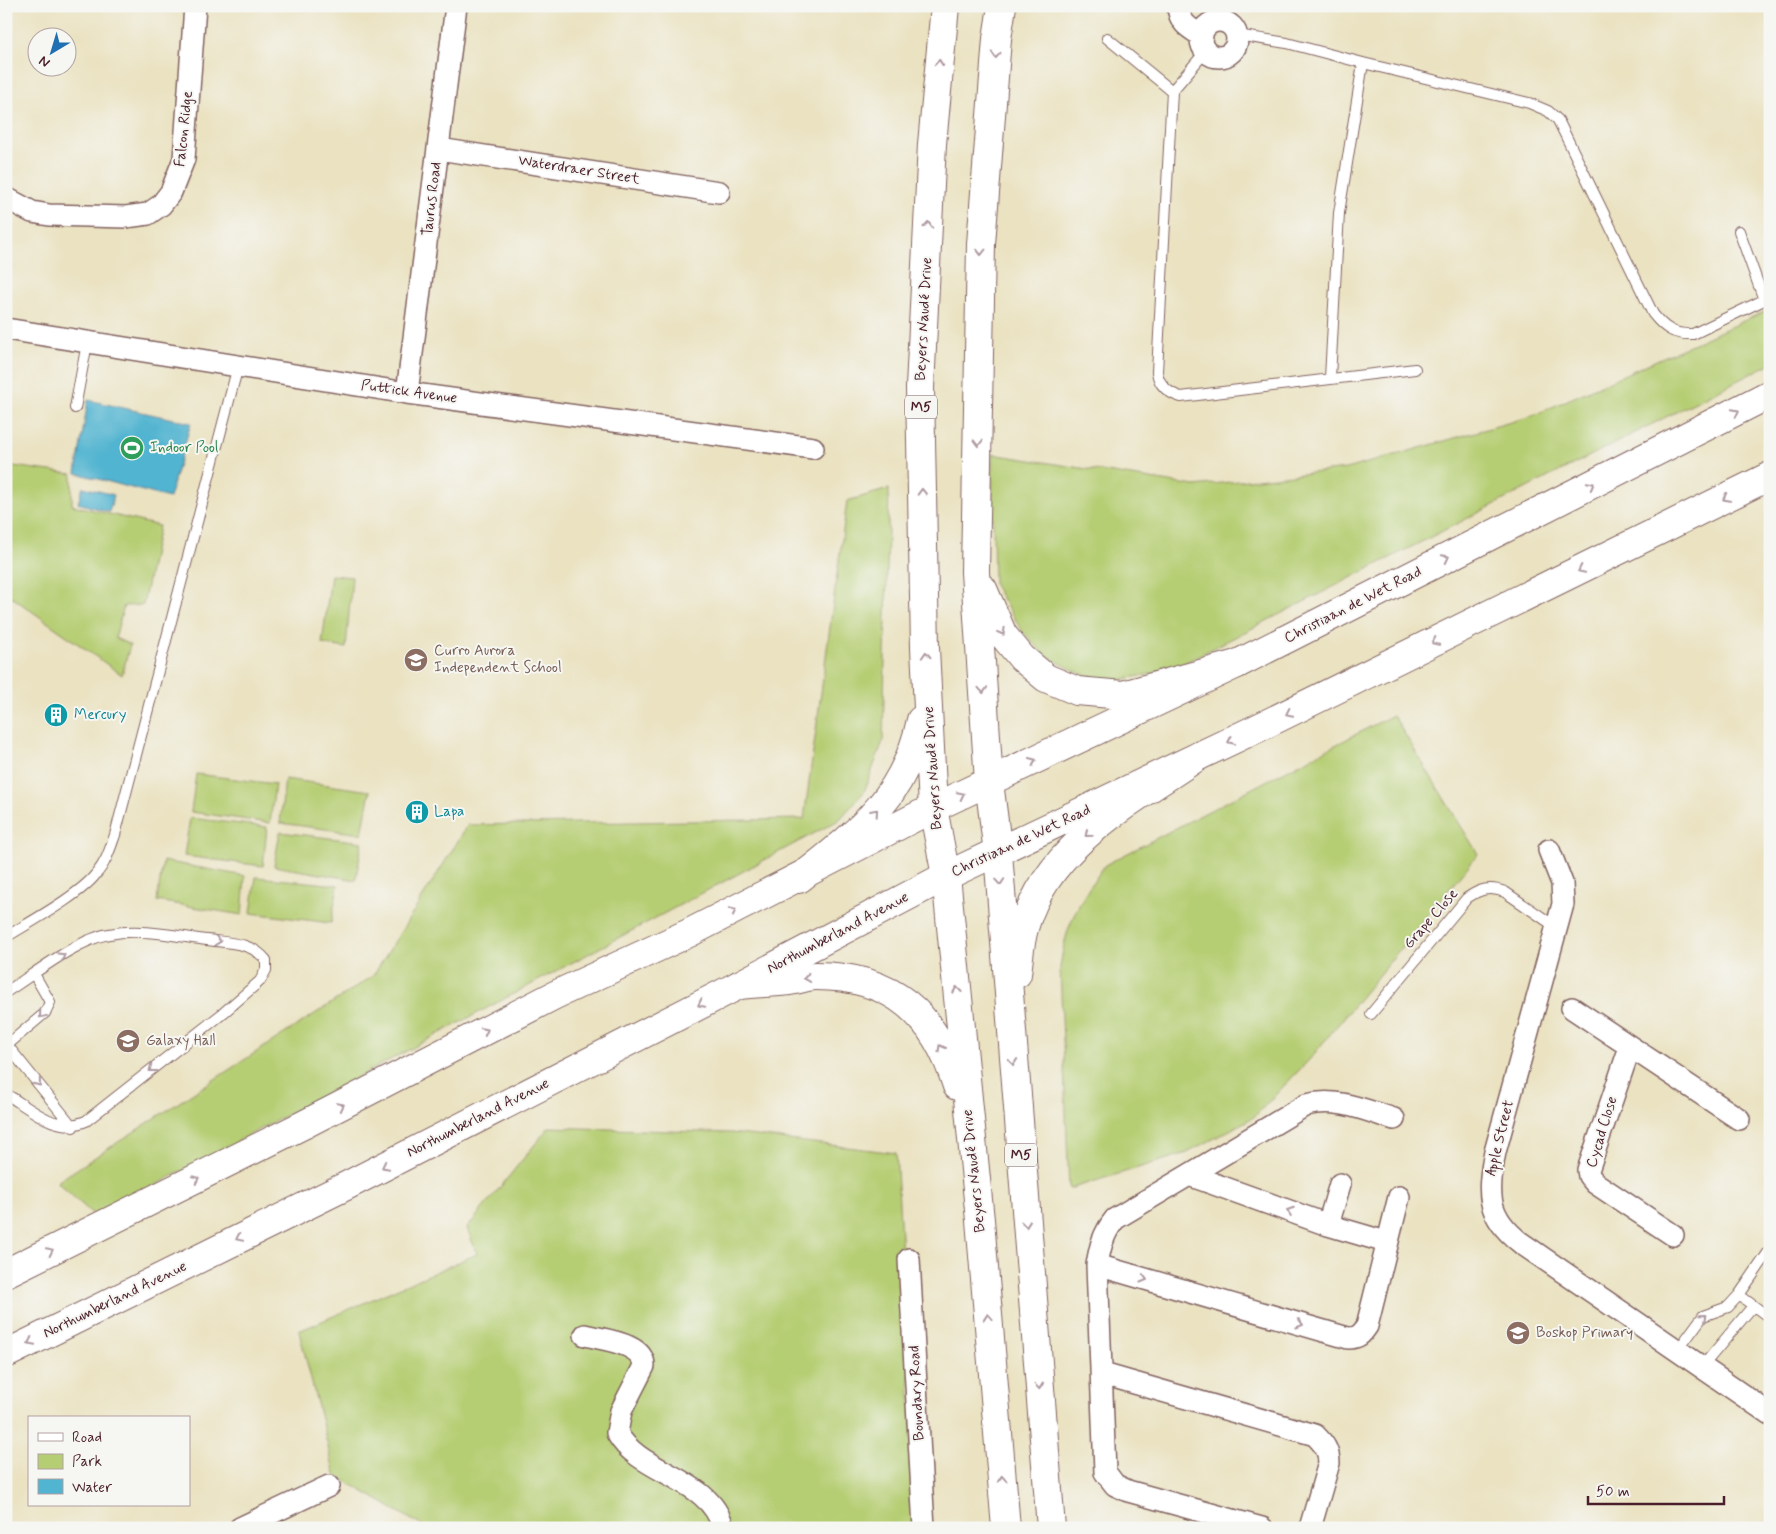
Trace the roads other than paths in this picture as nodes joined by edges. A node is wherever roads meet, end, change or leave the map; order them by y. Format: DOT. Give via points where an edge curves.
graph roads {
  1 [pos="194,6"];
  2 [pos="456,6"];
  3 [pos="945,6"];
  4 [pos="1002,6"];
  5 [pos="1178,6"];
  6 [pos="1208,29"];
  7 [pos="1236,35"];
  8 [pos="1107,38"];
  9 [pos="1363,63"];
  10 [pos="1172,91"];
  11 [pos="439,149"];
  12 [pos="720,192"];
  13 [pos="6,198"];
  14 [pos="1739,231"];
  15 [pos="1767,298"];
  16 [pos="6,328"];
  17 [pos="87,343"];
  18 [pos="238,366"];
  19 [pos="1415,369"];
  20 [pos="1330,378"];
  21 [pos="407,393"];
  22 [pos="1770,394"];
  23 [pos="75,408"];
  24 [pos="813,448"];
  25 [pos="1770,476"];
  26 [pos="975,572"];
  27 [pos="1237,664"];
  28 [pos="927,692"];
  29 [pos="1200,755"];
  30 [pos="989,782"];
  31 [pos="933,808"];
  32 [pos="1549,850"];
  33 [pos="998,853"];
  34 [pos="946,876"];
  35 [pos="799,879"];
  36 [pos="1556,927"];
  37 [pos="6,937"];
  38 [pos="34,974"];
  39 [pos="739,985"];
  40 [pos="6,992"];
  41 [pos="1572,1008"];
  42 [pos="1371,1014"];
  43 [pos="1010,1027"];
  44 [pos="7,1046"];
  45 [pos="1630,1047"];
  46 [pos="6,1094"];
  47 [pos="1394,1119"];
  48 [pos="1739,1119"];
  49 [pos="970,1126"];
  50 [pos="74,1127"];
  51 [pos="1189,1176"];
  52 [pos="1340,1184"];
  53 [pos="1399,1196"];
  54 [pos="1328,1225"];
  55 [pos="1673,1235"];
  56 [pos="1386,1242"];
  57 [pos="1770,1250"];
  58 [pos="909,1259"];
  59 [pos="1097,1266"];
  60 [pos="6,1273"];
  61 [pos="1739,1295"];
  62 [pos="1753,1306"];
  63 [pos="1770,1318"];
  64 [pos="585,1335"];
  65 [pos="1678,1350"];
  66 [pos="6,1354"];
  67 [pos="1702,1367"];
  68 [pos="1103,1374"];
  69 [pos="1770,1414"];
  70 [pos="328,1486"];
  71 [pos="1236,1524"];
  72 [pos="240,1528"];
  73 [pos="723,1528"];
  74 [pos="924,1528"];
  75 [pos="1006,1528"];
  76 [pos="1051,1528"];
  77 [pos="1262,1528"];
  78 [pos="1310,1528"];
  1 -- 13 [label="street, Falcon Ridge" via="184,159 171,192 161,205 148,214 126,217 49,215 32,212"];
  2 -- 11 [label="street, Taurus Road"];
  28 -- 3 [label="main road, Beyers Naudé Drive / M5, one-way" via="920,388 932,144"];
  4 -- 26 [label="main road, M5, one-way" via="981,244"];
  5 -- 6 [label="street" via="1185,25"];
  6 -- 7 [label="street" via="1228,24"];
  6 -- 7 [label="street" via="1216,56 1226,55 1235,48"];
  6 -- 10 [label="lane"];
  7 -- 9 [label="lane" via="1287,43"];
  8 -- 10 [label="lane"];
  9 -- 15 [label="lane" via="1529,103 1548,111 1558,120 1653,314 1669,330 1693,334"];
  9 -- 20 [label="lane" via="1339,213"];
  10 -- 20 [label="lane" via="1157,372 1161,383 1181,397"];
  11 -- 12 [label="street, Waterdraer Street"];
  11 -- 21 [label="street, Taurus Road"];
  14 -- 15 [label="lane"];
  16 -- 17 [label="street, Puttick Avenue"];
  17 -- 18 [label="street, Puttick Avenue"];
  17 -- 23 [label="lane"];
  18 -- 21 [label="street, Puttick Avenue"];
  18 -- 37 [label="lane" via="115,836 105,861 96,875 81,888"];
  19 -- 20 [label="lane"];
  21 -- 24 [label="street, Puttick Avenue"];
  27 -- 22 [label="main road, Christiaan de Wet Road, one-way"];
  25 -- 29 [label="main road, Christiaan de Wet Road, one-way"];
  26 -- 27 [label="main road, one-way" via="1002,635 1046,678 1077,692 1123,695"];
  26 -- 30 [label="main road, M5, one-way"];
  30 -- 27 [label="main road, Christiaan de Wet Road, one-way"];
  28 -- 31 [label="main road, Beyers Naudé Drive / M5"];
  35 -- 28 [label="main road, one-way" via="841,846 894,790 917,741"];
  29 -- 33 [label="main road, Christiaan de Wet Road"];
  29 -- 43 [label="main road, one-way" via="1090,831 1041,888 1025,924"];
  31 -- 30 [label="main road, Christiaan de Wet Road, one-way"];
  30 -- 33 [label="main road, M5"];
  31 -- 34 [label="main road, Beyers Naudé Drive / M5"];
  31 -- 35 [label="main road"];
  32 -- 36 [label="street, Apple Street" via="1559,871 1564,896"];
  33 -- 34 [label="main road, Christiaan de Wet Road"];
  33 -- 43 [label="main road, M5, one-way"];
  34 -- 39 [label="main road, Northumberland Avenue"];
  49 -- 34 [label="main road, Beyers Naudé Drive / M5, one-way"];
  60 -- 35 [label="main road, one-way" via="303,1126 555,995"];
  36 -- 42 [label="lane, Grape Close" via="1505,892 1497,889 1478,891 1467,898"];
  36 -- 65 [label="street, Apple Street" via="1495,1152 1489,1186 1491,1204 1505,1231"];
  38 -- 40 [label="lane"];
  38 -- 44 [label="lane, one-way" via="50,1002 46,1013"];
  38 -- 50 [label="lane, one-way" via="91,939 138,931 243,944 260,952 266,960 266,970 260,981 86,1121"];
  49 -- 39 [label="main road, one-way" via="951,1065 926,1022 909,1004 890,991 848,979 814,976"];
  39 -- 66 [label="main road, Northumberland Avenue, one-way" via="346,1186"];
  41 -- 45 [label="street"];
  43 -- 76 [label="main road, M5, one-way"];
  44 -- 50 [label="lane, one-way"];
  45 -- 48 [label="street"];
  45 -- 55 [label="street, Cycad Close" via="1588,1170 1589,1176"];
  46 -- 50 [label="lane" via="61,1126"];
  47 -- 51 [label="street" via="1338,1102 1306,1105"];
  75 -- 49 [label="main road, Beyers Naudé Drive / M5, one-way"];
  54 -- 51 [label="street, one-way"];
  51 -- 59 [label="street" via="1115,1219 1101,1241"];
  52 -- 54 [label="street"];
  53 -- 56 [label="street"];
  54 -- 56 [label="street"];
  59 -- 56 [label="street, one-way" via="1356,1338 1362,1335 1366,1326"];
  57 -- 61 [label="lane"];
  58 -- 74 [label="street, Boundary Road"];
  59 -- 68 [label="street"];
  61 -- 62 [label="lane"];
  65 -- 61 [label="lane, one-way" via="1703,1316 1728,1307"];
  62 -- 63 [label="lane"];
  62 -- 67 [label="lane"];
  64 -- 73 [label="street" via="641,1354 644,1366 621,1411 618,1433 622,1442 698,1492 713,1508"];
  65 -- 67 [label="street, Apple Street"];
  67 -- 69 [label="street, Apple Street"];
  68 -- 71 [label="street" via="1104,1463 1110,1480 1128,1491"];
  68 -- 78 [label="street" via="1315,1435 1325,1444 1329,1463"];
  70 -- 72 [label="street"];
  71 -- 77 [label="street"];
}
